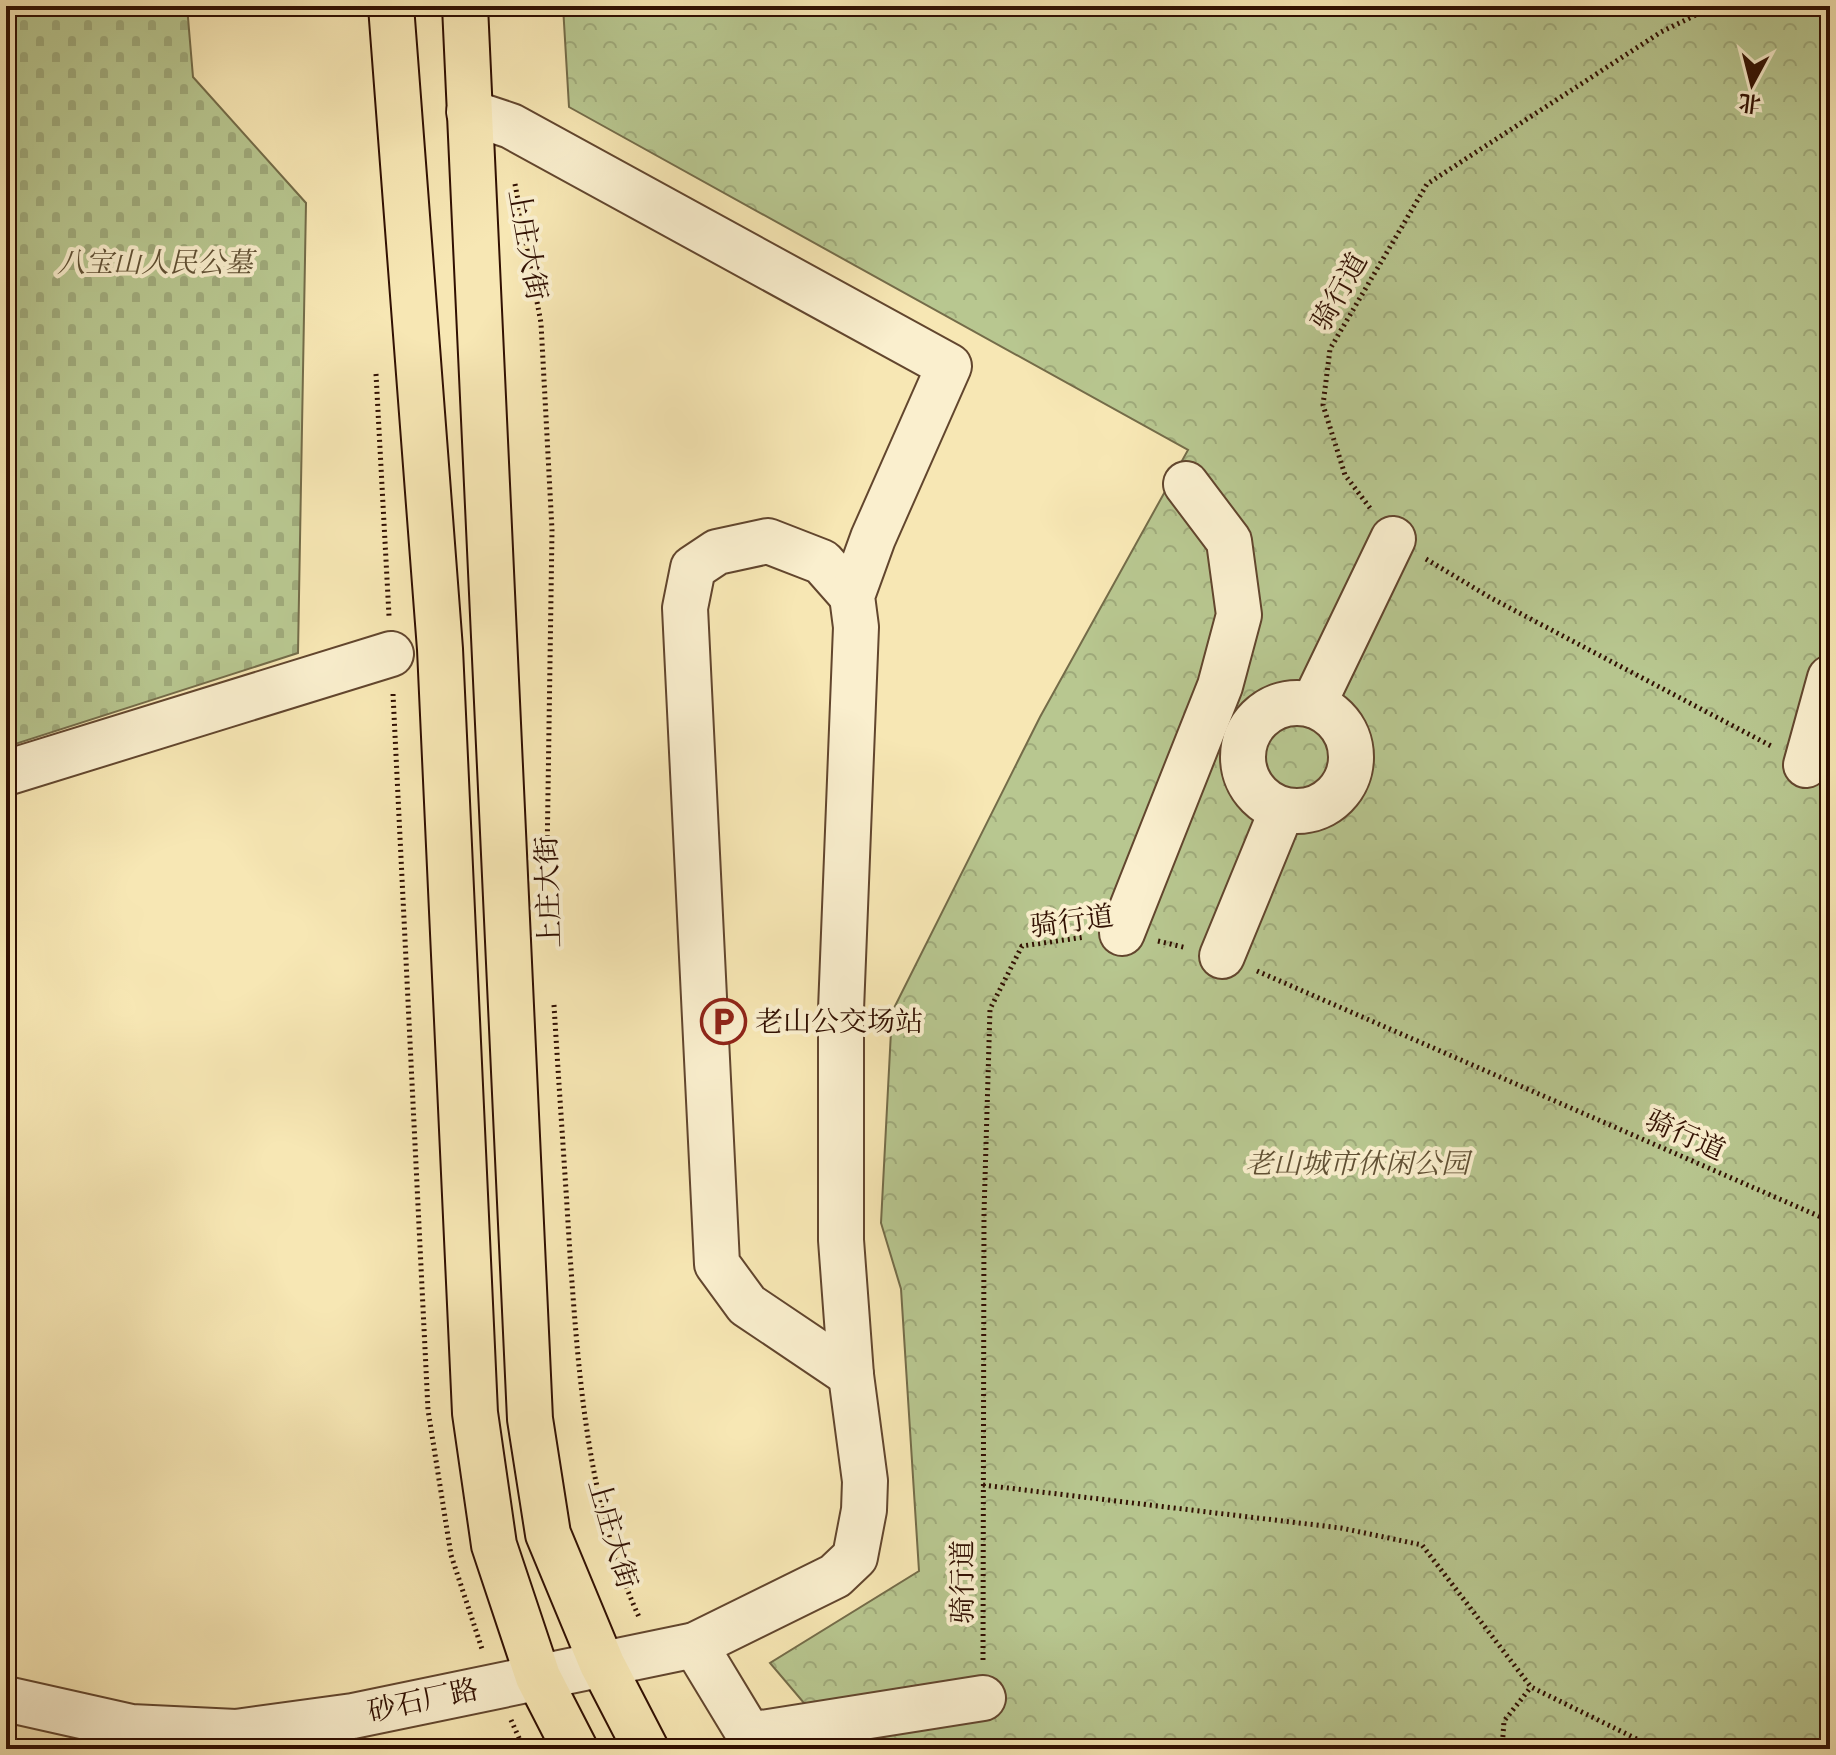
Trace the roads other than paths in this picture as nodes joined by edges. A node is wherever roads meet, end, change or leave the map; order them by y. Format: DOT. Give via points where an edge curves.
graph roads {
  1 [pos="391,6"];
  2 [pos="465,6"];
  3 [pos="469,112"];
  4 [pos="1186,484"];
  5 [pos="1393,539"];
  6 [pos="852,596"];
  7 [pos="391,654"];
  8 [pos="1830,678"];
  9 [pos="1313,705"];
  10 [pos="1806,765"];
  11 [pos="6,773"];
  12 [pos="1282,810"];
  13 [pos="1122,933"];
  14 [pos="1222,956"];
  15 [pos="851,1375"];
  16 [pos="676,1650"];
  17 [pos="602,1664"];
  18 [pos="538,1677"];
  19 [pos="983,1698"];
  20 [pos="6,1699"];
  21 [pos="353,1732"];
  22 [pos="754,1742"];
  23 [pos="575,1749"];
  24 [pos="646,1749"];
  1 -- 18 [label="main road" via="440,649 475,1413 494,1545"];
  2 -- 3 [label="main road, 上庄大街"];
  3 -- 6 [label="street" via="511,126 949,366"];
  3 -- 17 [label="main road, 上庄大街" via="530,1419 548,1534"];
  4 -- 13 [label="street" via="1229,541 1239,615 1220,686"];
  5 -- 9 [label="street"];
  6 -- 15 [label="street, 砂石厂路" via="856,627 841,1010 841,1240"];
  6 -- 15 [label="street" via="822,562 768,541 717,552 693,568 685,608 717,1264 747,1305"];
  7 -- 11 [label="street"];
  8 -- 10 [label="street"];
  9 -- 12 [label="street" via="1343,728 1350,745 1346,782 1319,808"];
  9 -- 12 [label="street" via="1279,705 1258,720 1244,742 1245,775 1253,791"];
  12 -- 14 [label="street"];
  15 -- 16 [label="street, 砂石厂路" via="865,1481 855,1557 835,1576"];
  16 -- 17 [label="street, 砂石厂路"];
  16 -- 22 [label="street"];
  17 -- 18 [label="street, 砂石厂路"];
  17 -- 24 [label="main road, 上庄大街"];
  18 -- 21 [label="street, 砂石厂路"];
  18 -- 23 [label="main road"];
  19 -- 22 [label="street"];
  20 -- 21 [label="street, 砂石厂路" via="131,1727"];
}
